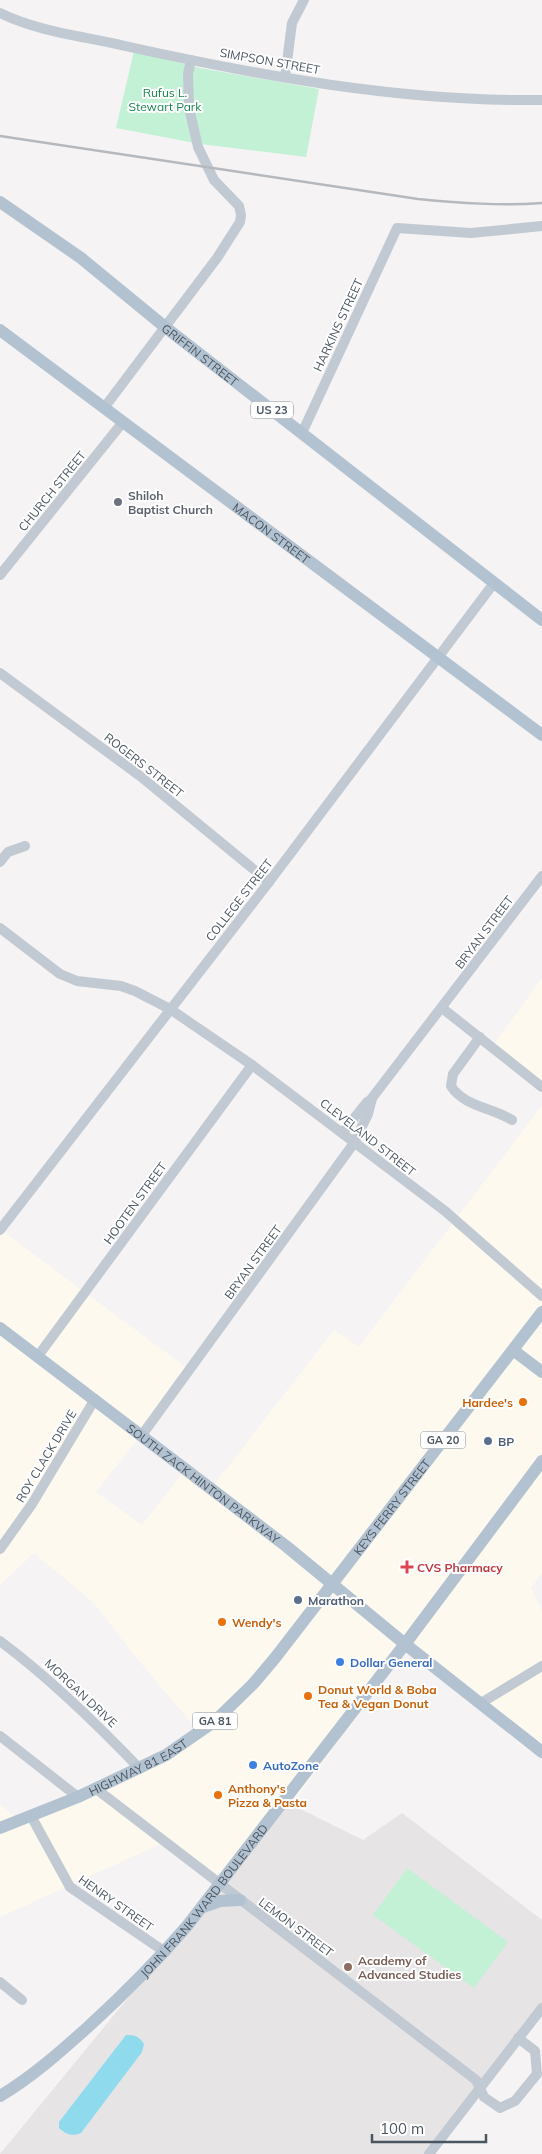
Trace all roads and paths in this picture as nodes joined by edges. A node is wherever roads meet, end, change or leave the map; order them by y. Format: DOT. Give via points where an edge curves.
graph roads {
  1 [pos="304,0"];
  2 [pos="0,13"];
  3 [pos="191,60"];
  4 [pos="285,77"];
  5 [pos="542,100"];
  6 [pos="0,202"];
  7 [pos="542,226"];
  8 [pos="165,327"];
  9 [pos="1,333"];
  10 [pos="104,408"];
  11 [pos="123,422"];
  12 [pos="302,433"];
  13 [pos="0,575"];
  14 [pos="494,583"];
  15 [pos="542,620"];
  16 [pos="438,656"];
  17 [pos="0,674"];
  18 [pos="542,735"];
  19 [pos="25,846"];
  20 [pos="0,862"];
  21 [pos="542,876"];
  22 [pos="269,882"];
  23 [pos="0,928"];
  24 [pos="442,1008"];
  25 [pos="170,1009"];
  26 [pos="480,1037"];
  27 [pos="252,1065"];
  28 [pos="542,1087"];
  29 [pos="372,1098"];
  30 [pos="512,1120"];
  31 [pos="343,1132"];
  32 [pos="354,1143"];
  33 [pos="0,1230"];
  34 [pos="542,1296"];
  35 [pos="542,1312"];
  36 [pos="0,1328"];
  37 [pos="513,1350"];
  38 [pos="38,1356"];
  39 [pos="542,1372"];
  40 [pos="95,1399"];
  41 [pos="142,1435"];
  42 [pos="542,1462"];
  43 [pos="0,1549"];
  44 [pos="332,1584"];
  45 [pos="0,1641"];
  46 [pos="405,1644"];
  47 [pos="542,1666"];
  48 [pos="481,1703"];
  49 [pos="0,1736"];
  50 [pos="542,1752"];
  51 [pos="140,1769"];
  52 [pos="95,1788"];
  53 [pos="78,1797"];
  54 [pos="31,1816"];
  55 [pos="0,1828"];
  56 [pos="220,1885"];
  57 [pos="240,1900"];
  58 [pos="203,1907"];
  59 [pos="166,1952"];
  60 [pos="0,1982"];
  61 [pos="22,2000"];
  62 [pos="542,2008"];
  63 [pos="518,2038"];
  64 [pos="480,2088"];
  65 [pos="0,2096"];
  66 [pos="429,2154"];
  1 -- 4 [label="street" via="292,23"];
  2 -- 3 [label="street, SIMPSON STREET" via="50,31"];
  3 -- 4 [label="street, SIMPSON STREET"];
  3 -- 8 [label="street" via="189,108 198,147 214,180 237,202 241,215 233,235"];
  4 -- 5 [label="street, SIMPSON STREET" via="418,96 495,101"];
  6 -- 8 [label="main road, GRIFFIN STREET / US 23" via="80,258"];
  7 -- 12 [label="street, HARKINS STREET" via="471,233 397,228"];
  8 -- 10 [label="street"];
  8 -- 12 [label="main road, GRIFFIN STREET / US 23"];
  9 -- 10 [label="main road, MACON STREET"];
  10 -- 11 [label="main road, MACON STREET"];
  11 -- 13 [label="street, CHURCH STREET"];
  11 -- 16 [label="main road, MACON STREET"];
  12 -- 14 [label="main road, GRIFFIN STREET / US 23"];
  14 -- 15 [label="main road, GRIFFIN STREET / US 23"];
  14 -- 16 [label="street, COLLEGE STREET"];
  16 -- 18 [label="main road, MACON STREET"];
  16 -- 22 [label="street, COLLEGE STREET"];
  17 -- 22 [label="street, ROGERS STREET" via="140,776"];
  19 -- 20 [label="street" via="8,852"];
  21 -- 24 [label="street, BRYAN STREET"];
  22 -- 25 [label="street, COLLEGE STREET"];
  23 -- 25 [label="street, CLEVELAND STREET" via="60,974 76,981 121,986"];
  24 -- 26 [label="street"];
  24 -- 29 [label="street, BRYAN STREET"];
  25 -- 27 [label="street, CLEVELAND STREET"];
  25 -- 33 [label="street, COLLEGE STREET"];
  26 -- 28 [label="street"];
  26 -- 30 [label="street" via="453,1074 451,1086 477,1106 499,1112"];
  27 -- 31 [label="street, CLEVELAND STREET"];
  27 -- 38 [label="street, HOOTEN STREET"];
  29 -- 31 [label="street, BRYAN STREET"];
  29 -- 32 [label="street, BRYAN STREET"];
  31 -- 32 [label="street, CLEVELAND STREET"];
  32 -- 34 [label="street, CLEVELAND STREET" via="445,1211"];
  32 -- 41 [label="street, BRYAN STREET"];
  35 -- 37 [label="main road, KEYS FERRY STREET / GA 20"];
  36 -- 38 [label="main road, SOUTH ZACK HINTON PARKWAY"];
  37 -- 39 [label="main road"];
  37 -- 44 [label="main road, KEYS FERRY STREET / GA 20"];
  38 -- 40 [label="main road, SOUTH ZACK HINTON PARKWAY"];
  40 -- 41 [label="main road, SOUTH ZACK HINTON PARKWAY"];
  40 -- 43 [label="street, ROY CLACK DRIVE" via="32,1504"];
  41 -- 44 [label="main road, SOUTH ZACK HINTON PARKWAY"];
  42 -- 46 [label="main road, JOHN FRANK WARD BOULEVARD"];
  44 -- 46 [label="main road, SOUTH ZACK HINTON PARKWAY"];
  44 -- 51 [label="main road, HIGHWAY 81 EAST / GA 81" via="242,1696 191,1739"];
  45 -- 51 [label="street, MORGAN DRIVE" via="36,1667"];
  46 -- 48 [label="main road, SOUTH ZACK HINTON PARKWAY"];
  46 -- 56 [label="main road, JOHN FRANK WARD BOULEVARD"];
  47 -- 48 [label="street"];
  48 -- 50 [label="main road, SOUTH ZACK HINTON PARKWAY"];
  49 -- 53 [label="street"];
  51 -- 52 [label="main road, HIGHWAY 81 EAST / GA 81"];
  52 -- 53 [label="main road, HIGHWAY 81 EAST / GA 81"];
  52 -- 56 [label="street, LEMON STREET"];
  53 -- 54 [label="main road, HIGHWAY 81 EAST / GA 81"];
  54 -- 55 [label="main road, HIGHWAY 81 EAST / GA 81"];
  54 -- 59 [label="street, HENRY STREET" via="70,1888"];
  56 -- 57 [label="street, LEMON STREET"];
  56 -- 58 [label="main road, JOHN FRANK WARD BOULEVARD"];
  57 -- 58 [label="main road" via="220,1901"];
  57 -- 64 [label="street, LEMON STREET" via="476,2080"];
  58 -- 59 [label="main road, JOHN FRANK WARD BOULEVARD"];
  59 -- 65 [label="main road, JOHN FRANK WARD BOULEVARD" via="71,2042"];
  60 -- 61 [label="street"];
  62 -- 63 [label="street"];
  63 -- 64 [label="street"];
  63 -- 64 [label="street, LEMON STREET" via="535,2051 537,2074 515,2101 500,2108 484,2097"];
  64 -- 66 [label="street"];
}
